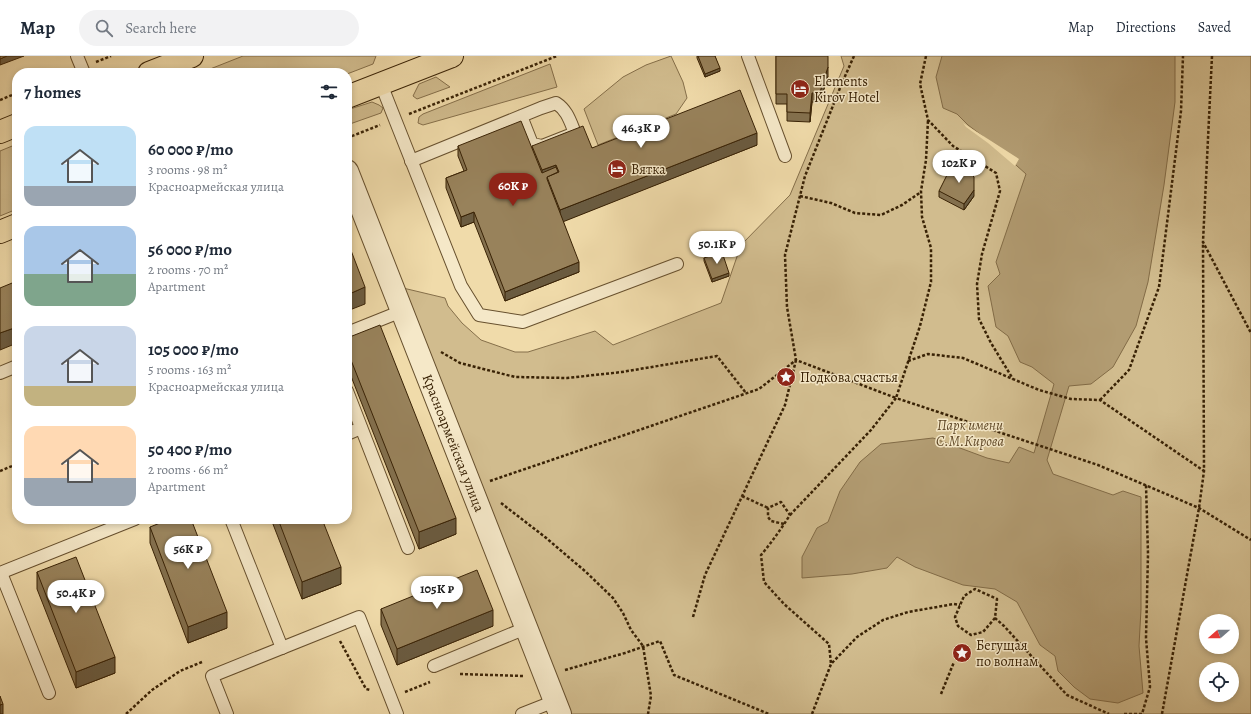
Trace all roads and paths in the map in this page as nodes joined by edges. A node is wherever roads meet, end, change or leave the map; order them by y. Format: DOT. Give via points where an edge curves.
graph roads {
  1 [pos="77,56"];
  2 [pos="192,56"];
  3 [pos="557,56"];
  4 [pos="748,56"];
  5 [pos="854,56"];
  6 [pos="926,56"];
  7 [pos="1183,56"];
  8 [pos="1212,56"];
  9 [pos="441,58"];
  10 [pos="82,68"];
  11 [pos="162,68"];
  12 [pos="381,84"];
  13 [pos="12,95"];
  14 [pos="352,96"];
  15 [pos="0,100"];
  16 [pos="521,116"];
  17 [pos="395,120"];
  18 [pos="928,120"];
  19 [pos="12,127"];
  20 [pos="0,132"];
  21 [pos="352,136"];
  22 [pos="785,156"];
  23 [pos="412,161"];
  24 [pos="352,184"];
  25 [pos="921,191"];
  26 [pos="800,196"];
  27 [pos="12,227"];
  28 [pos="0,232"];
  29 [pos="1203,242"];
  30 [pos="677,264"];
  31 [pos="402,311"];
  32 [pos="352,331"];
  33 [pos="1251,333"];
  34 [pos="437,349"];
  35 [pos="796,360"];
  36 [pos="908,361"];
  37 [pos="12,368"];
  38 [pos="0,373"];
  39 [pos="1013,379"];
  40 [pos="746,393"];
  41 [pos="896,398"];
  42 [pos="1100,400"];
  43 [pos="352,404"];
  44 [pos="361,428"];
  45 [pos="352,432"];
  46 [pos="12,466"];
  47 [pos="0,471"];
  48 [pos="1204,471"];
  49 [pos="1146,485"];
  50 [pos="471,486"];
  51 [pos="742,496"];
  52 [pos="497,501"];
  53 [pos="768,508"];
  54 [pos="1199,508"];
  55 [pos="790,515"];
  56 [pos="123,524"];
  57 [pos="233,524"];
  58 [pos="784,524"];
  59 [pos="1251,540"];
  60 [pos="408,548"];
  61 [pos="1,573"];
  62 [pos="960,605"];
  63 [pos="693,617"];
  64 [pos="995,618"];
  65 [pos="333,628"];
  66 [pos="526,628"];
  67 [pos="643,646"];
  68 [pos="282,648"];
  69 [pos="202,662"];
  70 [pos="954,662"];
  71 [pos="832,664"];
  72 [pos="434,666"];
  73 [pos="452,674"];
  74 [pos="545,676"];
  75 [pos="432,682"];
  76 [pos="50,693"];
  77 [pos="941,694"];
  78 [pos="390,698"];
  79 [pos="557,708"];
  80 [pos="126,714"];
  81 [pos="227,714"];
  82 [pos="397,714"];
  83 [pos="522,714"];
  84 [pos="648,714"];
  85 [pos="769,714"];
  86 [pos="812,714"];
  87 [pos="1109,714"];
  88 [pos="1124,714"];
  89 [pos="1162,714"];
  1 -- 10 [label="lane"];
  2 -- 11 [label="main road"];
  3 -- 17 [label="path"];
  4 -- 22 [label="lane"];
  5 -- 26 [label="path" via="805,176"];
  6 -- 18 [label="path" via="920,84"];
  7 -- 42 [label="path" via="1181,111 1159,287 1129,370"];
  8 -- 29 [label="path"];
  9 -- 12 [label="main road"];
  12 -- 14 [label="main road"];
  12 -- 17 [label="lane"];
  13 -- 15 [label="path"];
  16 -- 23 [label="lane"];
  17 -- 21 [label="path"];
  17 -- 23 [label="lane"];
  18 -- 25 [label="path"];
  18 -- 39 [label="path" via="952,146 996,173 1000,191 982,254 977,284 979,319"];
  19 -- 20 [label="main road"];
  23 -- 30 [label="lane" via="461,286 479,315 523,322"];
  24 -- 31 [label="street, Красноармейская улица"];
  25 -- 26 [label="path" via="881,215 855,213 832,203"];
  25 -- 36 [label="path" via="922,217 931,248 931,282"];
  26 -- 35 [label="path" via="785,255 787,307"];
  27 -- 28 [label="main road"];
  29 -- 33 [label="path"];
  29 -- 48 [label="path"];
  31 -- 32 [label="lane"];
  31 -- 50 [label="street, Красноармейская улица"];
  34 -- 40 [label="path" via="460,363 515,377 566,378 622,372 717,356"];
  35 -- 40 [label="path" via="759,389"];
  35 -- 41 [label="path"];
  35 -- 51 [label="path" via="785,405"];
  36 -- 39 [label="path" via="928,354 963,358"];
  36 -- 41 [label="path"];
  37 -- 38 [label="lane"];
  39 -- 42 [label="path" via="1071,399"];
  40 -- 50 [label="path"];
  41 -- 49 [label="path" via="1098,465"];
  41 -- 55 [label="path" via="871,430"];
  42 -- 48 [label="path"];
  43 -- 44 [label="lane"];
  44 -- 45 [label="lane"];
  44 -- 60 [label="lane"];
  46 -- 47 [label="path"];
  48 -- 54 [label="path"];
  49 -- 54 [label="path"];
  49 -- 88 [label="path" via="1146,638 1150,687 1142,714"];
  50 -- 66 [label="street, Красноармейская улица"];
  51 -- 53 [label="path"];
  51 -- 63 [label="path" via="705,575"];
  52 -- 67 [label="path" via="569,557 600,586 616,603"];
  53 -- 55 [label="path" via="781,502"];
  53 -- 58 [label="path" via="768,517"];
  54 -- 59 [label="path"];
  54 -- 89 [label="path"];
  55 -- 58 [label="path"];
  56 -- 61 [label="lane"];
  57 -- 68 [label="lane"];
  58 -- 71 [label="path" via="761,555 764,582 784,604 829,644"];
  61 -- 76 [label="lane"];
  62 -- 64 [label="path" via="964,596 975,589 997,599"];
  62 -- 64 [label="path" via="955,617 958,626 971,635 982,632"];
  62 -- 71 [label="path" via="908,612 883,620 858,637"];
  64 -- 87 [label="path" via="1067,695"];
  65 -- 68 [label="lane"];
  65 -- 78 [label="path" via="366,689"];
  65 -- 78 [label="lane" via="359,617"];
  66 -- 72 [label="lane"];
  66 -- 74 [label="street, Красноармейская улица"];
  67 -- 74 [label="path"];
  67 -- 84 [label="path" via="651,696"];
  67 -- 85 [label="path" via="660,641 674,675"];
  68 -- 81 [label="lane" via="212,676"];
  69 -- 80 [label="path" via="180,671 158,686"];
  70 -- 77 [label="path"];
  71 -- 86 [label="path"];
  73 -- 74 [label="path"];
  74 -- 79 [label="street, Красноармейская улица"];
  75 -- 78 [label="path"];
  78 -- 82 [label="lane"];
  79 -- 83 [label="lane"];
}
